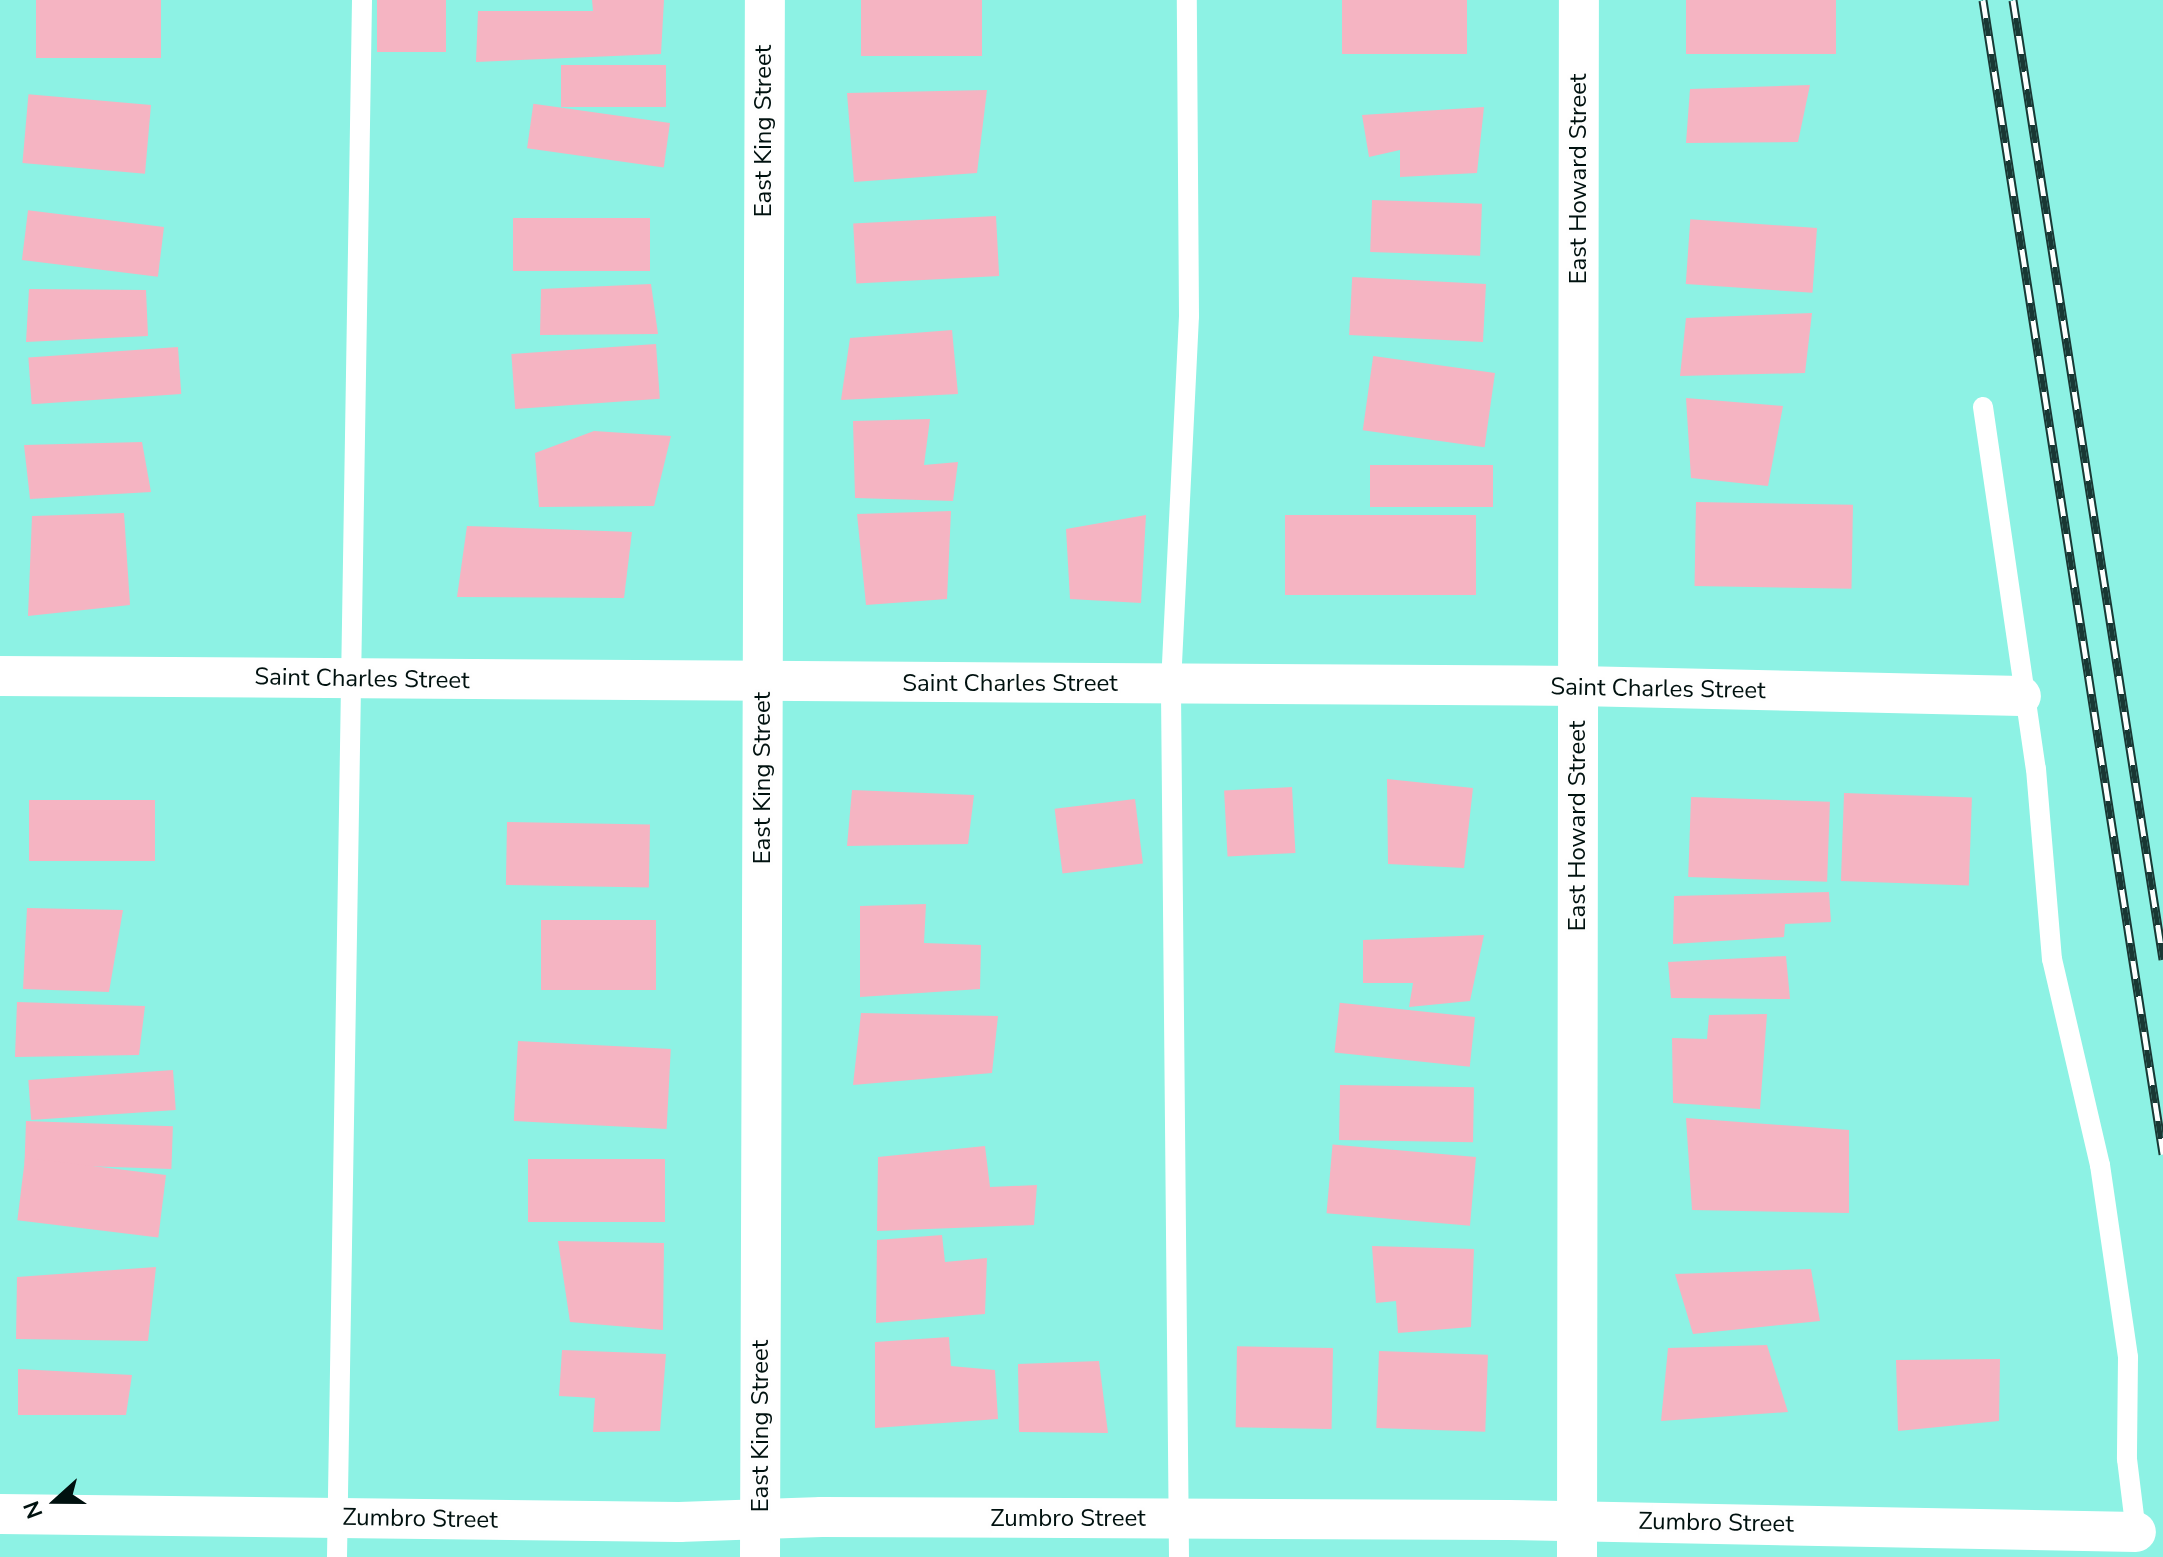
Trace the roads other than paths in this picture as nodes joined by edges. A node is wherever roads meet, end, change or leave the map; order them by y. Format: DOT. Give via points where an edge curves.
graph roads {
  1 [pos="362,0"];
  2 [pos="765,0"];
  3 [pos="1187,0"];
  4 [pos="1579,0"];
  5 [pos="1983,407"];
  6 [pos="0,676"];
  7 [pos="355,678"];
  8 [pos="763,683"];
  9 [pos="1171,684"];
  10 [pos="1578,686"];
  11 [pos="2021,696"];
  12 [pos="0,1514"];
  13 [pos="336,1517"];
  14 [pos="2136,1532"];
  15 [pos="761,1538"];
  16 [pos="1179,1538"];
  17 [pos="1578,1539"];
  18 [pos="337,1557"];
  1 -- 7 [label="lane"];
  2 -- 8 [label="street, East King Street"];
  3 -- 9 [label="lane" via="1189,316"];
  4 -- 10 [label="street, East Howard Street"];
  5 -- 11 [label="lane"];
  6 -- 7 [label="street, Saint Charles Street"];
  7 -- 8 [label="street, Saint Charles Street"];
  7 -- 13 [label="lane"];
  8 -- 9 [label="street, Saint Charles Street"];
  8 -- 15 [label="street, East King Street"];
  9 -- 10 [label="street, Saint Charles Street"];
  9 -- 16 [label="lane"];
  10 -- 11 [label="street, Saint Charles Street"];
  10 -- 17 [label="street, East Howard Street"];
  11 -- 14 [label="lane" via="2036,769 2052,959 2100,1165 2126,1343 2127,1459"];
  12 -- 13 [label="street, Zumbro Street"];
  13 -- 15 [label="street, Zumbro Street"];
  13 -- 18 [label="lane"];
  14 -- 17 [label="street, Zumbro Street"];
  15 -- 16 [label="street, Zumbro Street"];
  16 -- 17 [label="street, Zumbro Street"];
}
